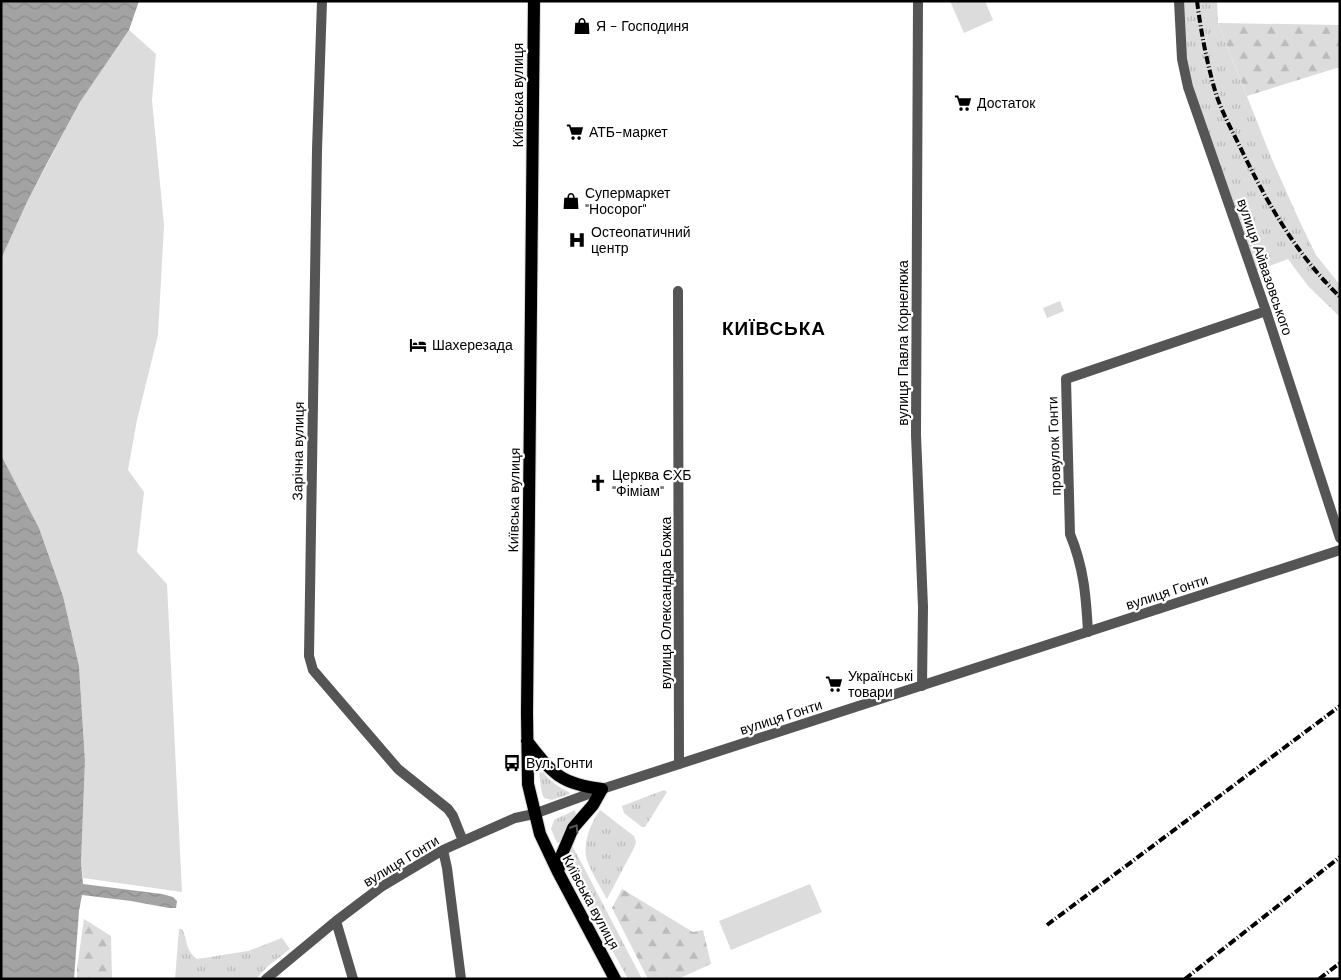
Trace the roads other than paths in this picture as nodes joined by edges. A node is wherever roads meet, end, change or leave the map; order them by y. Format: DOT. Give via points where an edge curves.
graph roads {
  1 [pos="322,1"];
  2 [pos="534,1"];
  3 [pos="918,1"];
  4 [pos="1180,1"];
  5 [pos="678,291"];
  6 [pos="1266,311"];
  7 [pos="1340,538"];
  8 [pos="1340,550"];
  9 [pos="1088,632"];
  10 [pos="922,686"];
  11 [pos="527,741"];
  12 [pos="680,764"];
  13 [pos="602,789"];
  14 [pos="534,814"];
  15 [pos="463,841"];
  16 [pos="443,850"];
  17 [pos="558,872"];
  18 [pos="336,921"];
  19 [pos="266,979"];
  20 [pos="353,979"];
  21 [pos="461,979"];
  22 [pos="615,979"];
  1 -- 15 [label="street, Зарічна вулиця" via="309,656 313,670 398,770 448,809"];
  2 -- 11 [label="main road, Київська вулиця"];
  3 -- 10 [label="street, вулиця Павла Корнелюка" via="916,435 923,608"];
  4 -- 6 [label="street, вулиця Айвазовського" via="1182,59 1188,87"];
  5 -- 12 [label="street, вулиця Олександра Божка"];
  6 -- 7 [label="street, вулиця Айвазовського"];
  6 -- 9 [label="street, провулок Гонти" via="1066,379 1070,534 1079,556 1085,587"];
  8 -- 9 [label="street, вулиця Гонти"];
  9 -- 10 [label="street, вулиця Гонти"];
  10 -- 12 [label="street, вулиця Гонти"];
  11 -- 13 [label="main road" via="563,780"];
  11 -- 14 [label="main road, Київська вулиця" via="528,784"];
  12 -- 13 [label="street, вулиця Гонти"];
  13 -- 14 [label="street, вулиця Гонти"];
  17 -- 13 [label="main road, one-way" via="573,828"];
  14 -- 15 [label="street, вулиця Гонти" via="515,818"];
  14 -- 17 [label="main road, Київська вулиця"];
  15 -- 16 [label="street, вулиця Гонти"];
  16 -- 18 [label="street, вулиця Гонти" via="381,887"];
  16 -- 21 [label="street"];
  17 -- 22 [label="main road, Київська вулиця"];
  18 -- 19 [label="street, вулиця Гонти"];
  18 -- 20 [label="street"];
}
